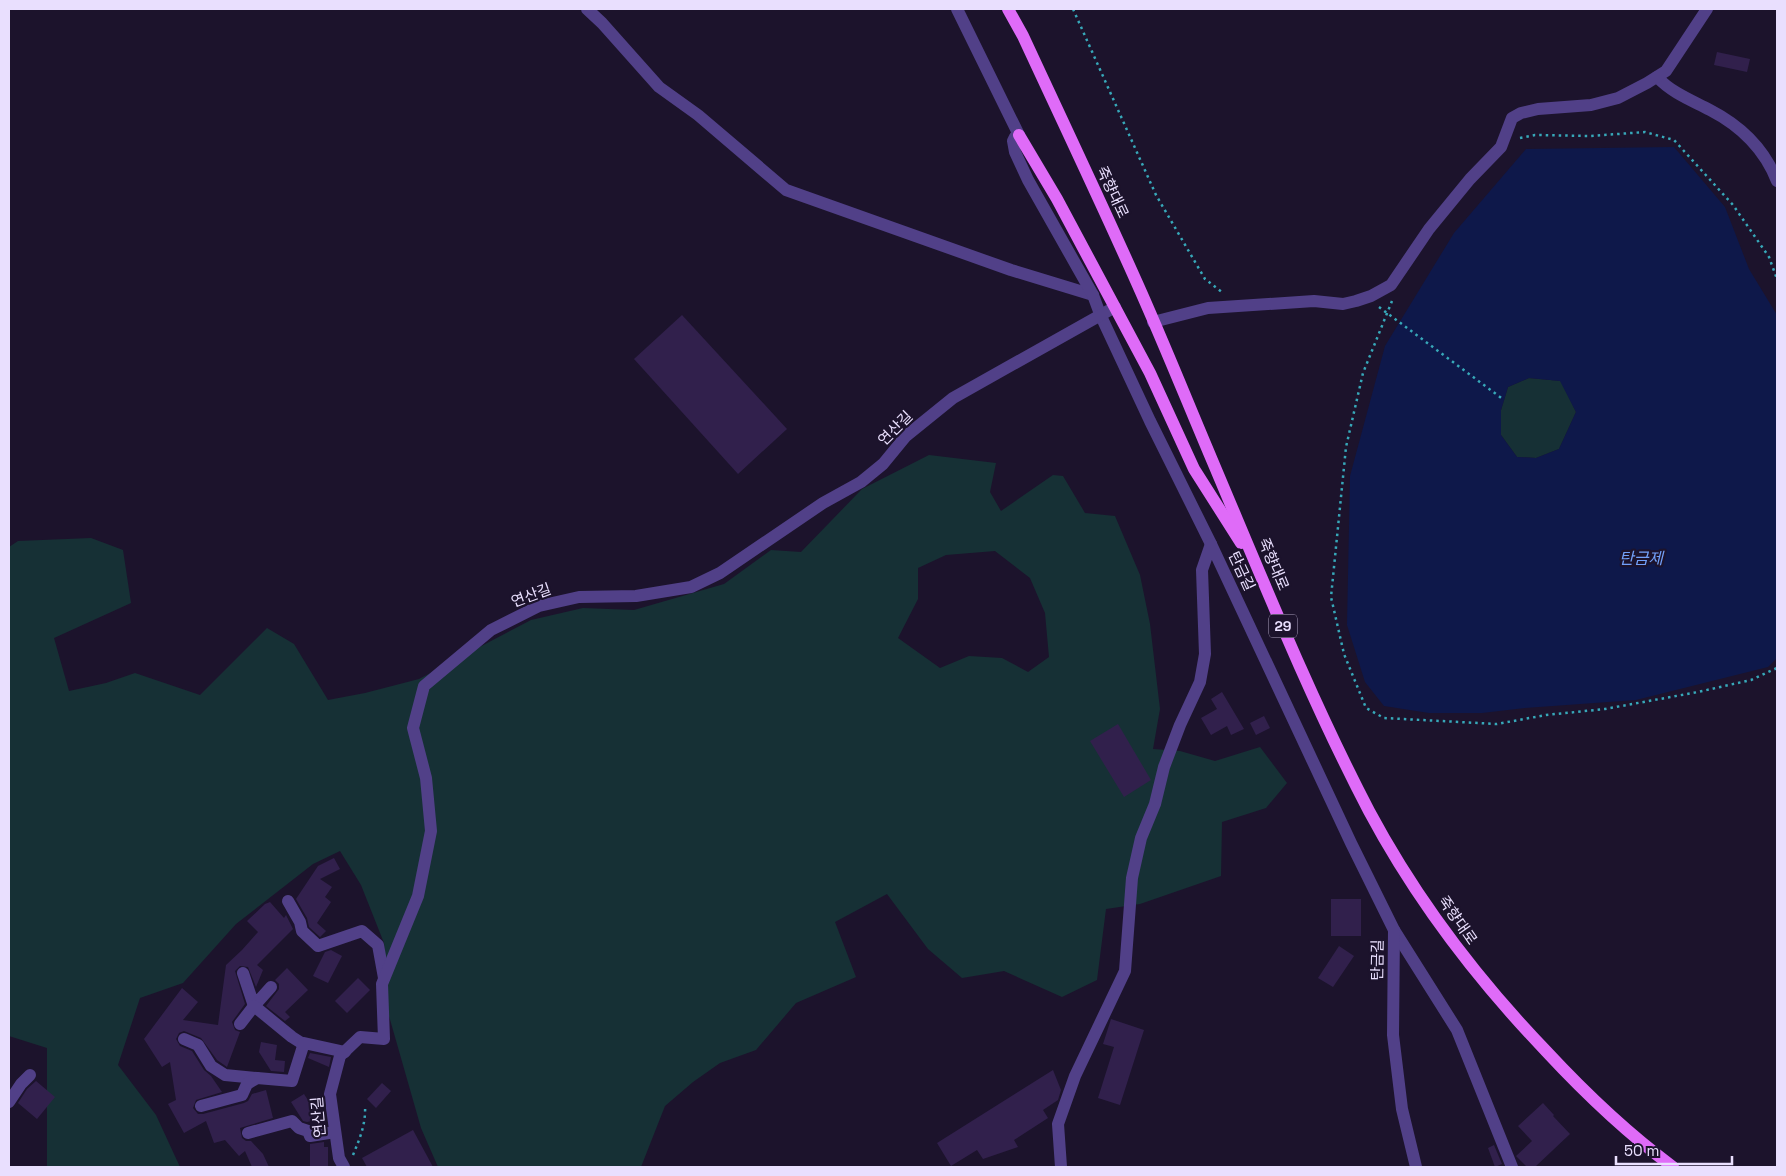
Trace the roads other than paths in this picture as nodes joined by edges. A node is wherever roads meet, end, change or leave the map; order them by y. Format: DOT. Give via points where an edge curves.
graph roads {
  1 [pos="587,9"];
  2 [pos="957,9"];
  3 [pos="1008,9"];
  4 [pos="1707,9"];
  5 [pos="1657,77"];
  6 [pos="1019,135"];
  7 [pos="1777,182"];
  8 [pos="1093,295"];
  9 [pos="1115,307"];
  10 [pos="1100,314"];
  11 [pos="1154,322"];
  12 [pos="1211,544"];
  13 [pos="1261,575"];
  14 [pos="288,901"];
  15 [pos="1394,930"];
  16 [pos="243,974"];
  17 [pos="384,978"];
  18 [pos="271,987"];
  19 [pos="254,1006"];
  20 [pos="240,1024"];
  21 [pos="184,1039"];
  22 [pos="303,1044"];
  23 [pos="345,1052"];
  24 [pos="30,1076"];
  25 [pos="257,1078"];
  26 [pos="9,1102"];
  27 [pos="201,1106"];
  28 [pos="335,1132"];
  29 [pos="248,1133"];
  30 [pos="343,1165"];
  31 [pos="1061,1167"];
  32 [pos="1416,1167"];
  33 [pos="1512,1167"];
  34 [pos="1673,1167"];
  1 -- 8 [label="street" via="660,87 786,190 1011,270"];
  2 -- 6 [label="street"];
  3 -- 11 [label="main road, 죽향대로 / 29"];
  4 -- 5 [label="street" via="1666,71"];
  5 -- 7 [label="street" via="1669,88 1732,122 1746,134 1762,150"];
  5 -- 11 [label="street" via="1618,98 1591,106 1538,109 1512,118 1501,147 1429,229 1391,284 1371,296 1344,304 1314,301 1208,308"];
  6 -- 8 [label="street" via="1013,142 1015,152"];
  6 -- 9 [label="main road"];
  8 -- 10 [label="street"];
  9 -- 10 [label="street, 연산길"];
  9 -- 13 [label="main road" via="1150,373 1194,469"];
  10 -- 12 [label="street"];
  10 -- 17 [label="street, 연산길" via="953,398 906,436 883,464 861,482 823,503 720,573 690,587 636,596 580,598 539,606 491,630 424,686 413,728 426,778 431,831 418,896"];
  11 -- 13 [label="main road, 죽향대로 / 29"];
  12 -- 15 [label="street, 탄금길"];
  12 -- 31 [label="street, 탄금길" via="1202,570 1205,654 1200,682 1167,758 1155,804 1141,838 1132,878 1125,971 1075,1076 1058,1124"];
  13 -- 34 [label="main road, 죽향대로 / 29" via="1340,754 1371,814 1455,946 1513,1017 1582,1089 1648,1149"];
  14 -- 17 [label="street" via="302,931 318,946 362,931 378,944"];
  15 -- 32 [label="street, 탄금길" via="1393,1035 1402,1108"];
  15 -- 33 [label="street" via="1457,1030"];
  16 -- 19 [label="street"];
  17 -- 23 [label="street, 연산길" via="384,1039 360,1037"];
  18 -- 19 [label="street"];
  19 -- 20 [label="street"];
  19 -- 22 [label="street"];
  21 -- 25 [label="street" via="198,1044 211,1066 225,1075"];
  22 -- 23 [label="street"];
  22 -- 25 [label="street" via="292,1081"];
  23 -- 28 [label="street, 연산길" via="340,1056 330,1094"];
  24 -- 26 [label="street"];
  25 -- 27 [label="street" via="248,1084 242,1095"];
  28 -- 29 [label="street" via="310,1136 308,1131 292,1121"];
  28 -- 30 [label="street, 연산길"];
}
